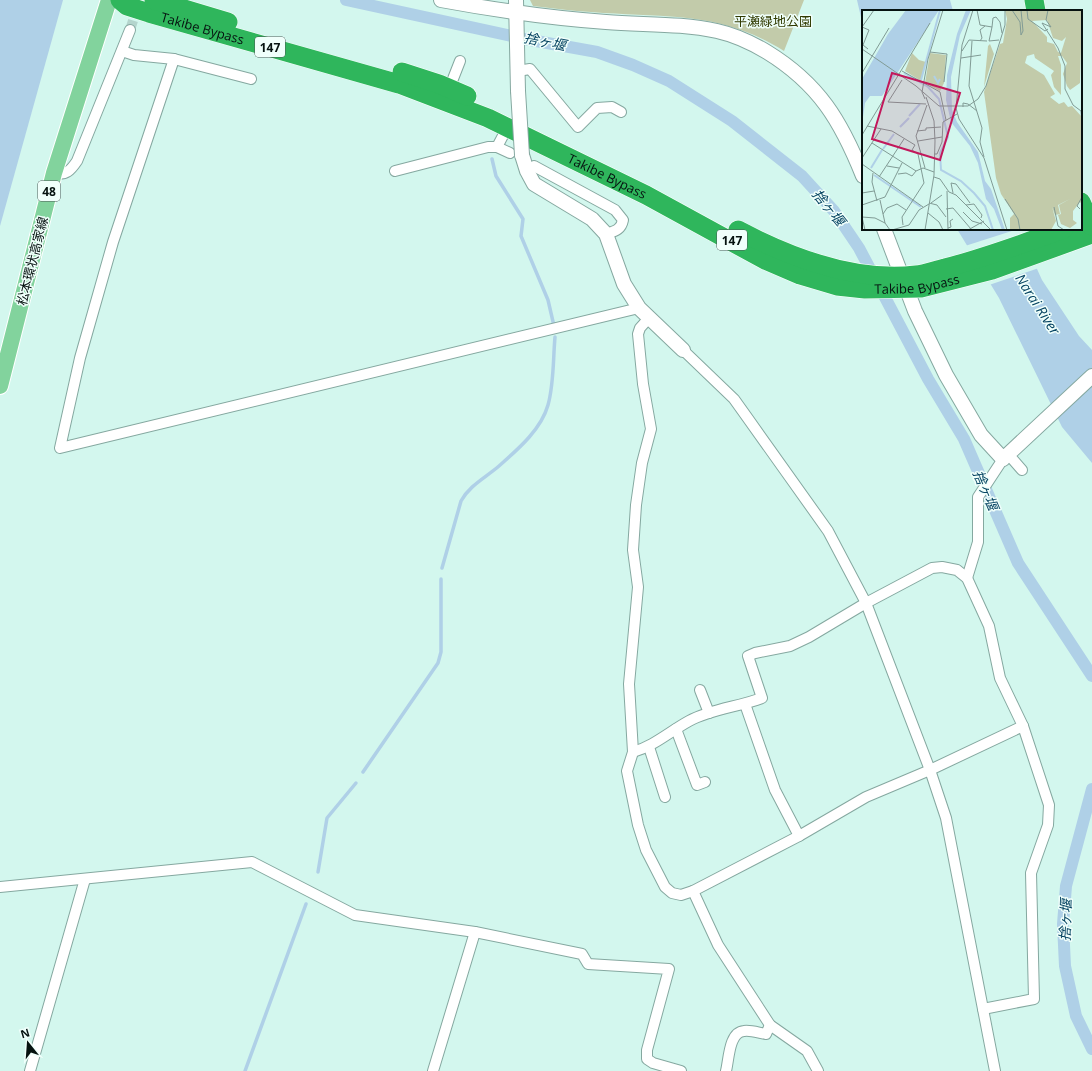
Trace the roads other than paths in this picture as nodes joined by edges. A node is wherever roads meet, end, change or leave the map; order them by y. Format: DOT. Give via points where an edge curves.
graph roads {
  1 [pos="109,0"];
  2 [pos="120,0"];
  3 [pos="154,0"];
  4 [pos="441,0"];
  5 [pos="1034,0"];
  6 [pos="1036,10"];
  7 [pos="516,12"];
  8 [pos="130,30"];
  9 [pos="122,51"];
  10 [pos="174,59"];
  11 [pos="460,61"];
  12 [pos="517,71"];
  13 [pos="251,79"];
  14 [pos="449,89"];
  15 [pos="621,112"];
  16 [pos="507,128"];
  17 [pos="497,147"];
  18 [pos="516,154"];
  19 [pos="534,166"];
  20 [pos="395,171"];
  21 [pos="54,173"];
  22 [pos="862,174"];
  23 [pos="1082,210"];
  24 [pos="1084,227"];
  25 [pos="884,230"];
  26 [pos="1074,230"];
  27 [pos="606,234"];
  28 [pos="862,281"];
  29 [pos="906,282"];
  30 [pos="639,308"];
  31 [pos="649,318"];
  32 [pos="683,350"];
  33 [pos="1092,376"];
  34 [pos="0,386"];
  35 [pos="1008,454"];
  36 [pos="1022,470"];
  37 [pos="967,578"];
  38 [pos="866,603"];
  39 [pos="700,690"];
  40 [pos="745,704"];
  41 [pos="709,712"];
  42 [pos="1023,726"];
  43 [pos="676,729"];
  44 [pos="649,747"];
  45 [pos="633,752"];
  46 [pos="930,770"];
  47 [pos="705,782"];
  48 [pos="665,797"];
  49 [pos="799,836"];
  50 [pos="85,879"];
  51 [pos="0,887"];
  52 [pos="693,891"];
  53 [pos="475,932"];
  54 [pos="983,1009"];
  55 [pos="770,1025"];
  56 [pos="30,1071"];
  57 [pos="433,1071"];
  58 [pos="681,1071"];
  59 [pos="726,1071"];
  60 [pos="818,1071"];
  61 [pos="995,1071"];
  1 -- 21 [label="main road, 松本環状高家線 / 48"];
  2 -- 16 [label="highway, Takibe Bypass / 147" via="127,6 149,13 413,89"];
  3 -- 14 [label="highway, Takibe Bypass / 147" via="417,77"];
  4 -- 7 [label="street"];
  5 -- 6 [label="highway"];
  7 -- 12 [label="street"];
  7 -- 22 [label="street" via="606,22 685,26 717,31 738,38 785,63 810,84 846,137"];
  8 -- 9 [label="street"];
  9 -- 10 [label="street" via="134,55"];
  9 -- 21 [label="street" via="77,161 66,173"];
  10 -- 13 [label="street"];
  10 -- 30 [label="street" via="113,242 80,358 60,448"];
  11 -- 14 [label="street"];
  12 -- 15 [label="street" via="530,69 578,127 597,108 612,107"];
  12 -- 18 [label="street, bridge"];
  14 -- 28 [label="highway, Takibe Bypass / 147" via="657,187 761,242"];
  16 -- 17 [label="street"];
  16 -- 28 [label="highway, Takibe Bypass / 147" via="646,195 786,269 837,286"];
  17 -- 18 [label="street"];
  17 -- 20 [label="street" via="488,147"];
  18 -- 27 [label="street" via="534,184 592,219"];
  19 -- 27 [label="street" via="615,210 623,220 622,225 618,230"];
  21 -- 34 [label="main road, 松本環状高家線 / 48"];
  23 -- 24 [label="highway"];
  25 -- 29 [label="street"];
  26 -- 29 [label="highway, Takibe Bypass / 147"];
  27 -- 30 [label="street" via="624,284"];
  28 -- 29 [label="highway, Takibe Bypass / 147"];
  29 -- 35 [label="street" via="915,311 962,405 981,435"];
  30 -- 31 [label="street"];
  31 -- 32 [label="street"];
  31 -- 45 [label="street" via="638,334 651,429 641,470 633,550 638,587 629,684"];
  32 -- 38 [label="street" via="734,399 828,531"];
  33 -- 35 [label="street"];
  35 -- 36 [label="street"];
  35 -- 37 [label="street" via="978,497 978,542"];
  37 -- 38 [label="street" via="957,570 932,568"];
  37 -- 42 [label="street" via="989,626 1000,678"];
  38 -- 40 [label="street" via="790,646 748,656 762,698"];
  38 -- 46 [label="street"];
  39 -- 41 [label="street"];
  40 -- 41 [label="street"];
  40 -- 49 [label="street" via="775,790"];
  41 -- 43 [label="street"];
  42 -- 46 [label="street"];
  42 -- 54 [label="street" via="1050,805 1048,825 1031,873 1034,999"];
  43 -- 44 [label="street"];
  43 -- 47 [label="street" via="697,785"];
  44 -- 45 [label="street"];
  44 -- 48 [label="street"];
  45 -- 52 [label="street" via="628,771 638,826 646,850 665,887 672,893 681,895"];
  46 -- 49 [label="street" via="866,797"];
  46 -- 54 [label="street" via="946,818"];
  49 -- 52 [label="street"];
  50 -- 51 [label="street"];
  50 -- 53 [label="street" via="252,862 355,914"];
  50 -- 56 [label="street"];
  52 -- 55 [label="street" via="718,945"];
  53 -- 57 [label="street"];
  53 -- 58 [label="street" via="582,954 588,964 669,968 647,1050 647,1059"];
  54 -- 61 [label="street"];
  55 -- 59 [label="street" via="766,1034 745,1031 733,1038"];
  55 -- 60 [label="street" via="807,1051"];
}
